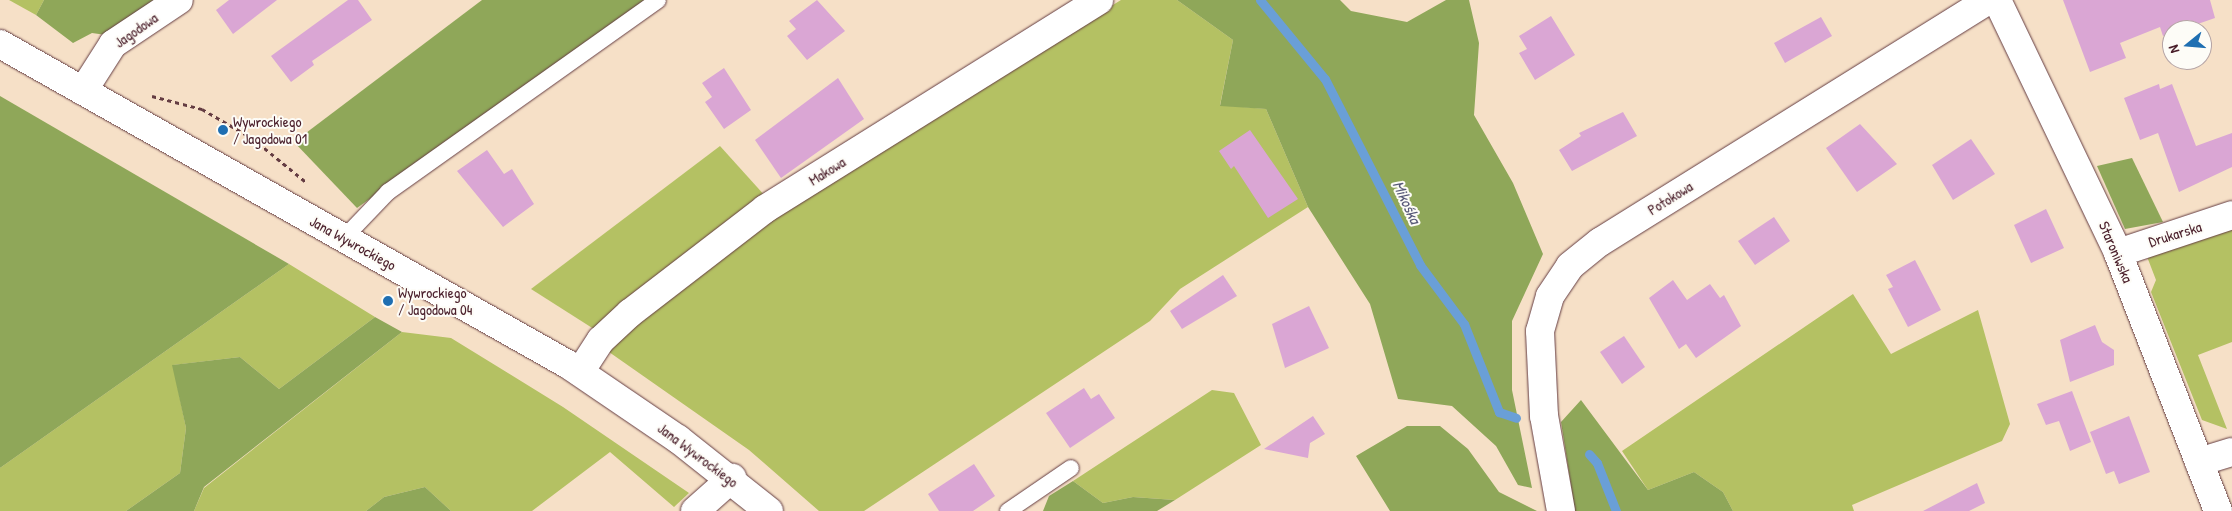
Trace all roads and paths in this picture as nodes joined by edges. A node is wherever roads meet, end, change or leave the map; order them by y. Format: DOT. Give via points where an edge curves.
graph roads {
  1 [pos="179,0"];
  2 [pos="658,0"];
  3 [pos="1099,0"];
  4 [pos="1989,0"];
  5 [pos="1997,0"];
  6 [pos="0,44"];
  7 [pos="83,91"];
  8 [pos="2232,215"];
  9 [pos="344,238"];
  10 [pos="2118,253"];
  11 [pos="580,372"];
  12 [pos="2232,452"];
  13 [pos="2199,462"];
  14 [pos="1071,468"];
  15 [pos="732,478"];
  16 [pos="695,511"];
  17 [pos="769,511"];
  18 [pos="1008,511"];
  19 [pos="1561,511"];
  20 [pos="2218,511"];
  1 -- 7 [label="street, Jagodowa" via="113,44"];
  2 -- 9 [label="lane" via="388,192"];
  3 -- 11 [label="street, Makowa" via="765,209 630,312 601,340"];
  4 -- 19 [label="street, Potokowa" via="1600,242 1570,266 1550,296 1540,331 1544,416"];
  5 -- 10 [label="street, Staroniwska"];
  6 -- 7 [label="street, Jana Wywrockiego"];
  7 -- 9 [label="street, Jana Wywrockiego"];
  8 -- 10 [label="street, Drukarska"];
  9 -- 11 [label="street, Jana Wywrockiego"];
  10 -- 13 [label="street, Staroniwska"];
  11 -- 15 [label="street, Jana Wywrockiego"];
  12 -- 13 [label="street"];
  13 -- 20 [label="street, Staroniwska"];
  14 -- 18 [label="lane"];
  15 -- 16 [label="street"];
  15 -- 17 [label="street, Jana Wywrockiego"];
}
